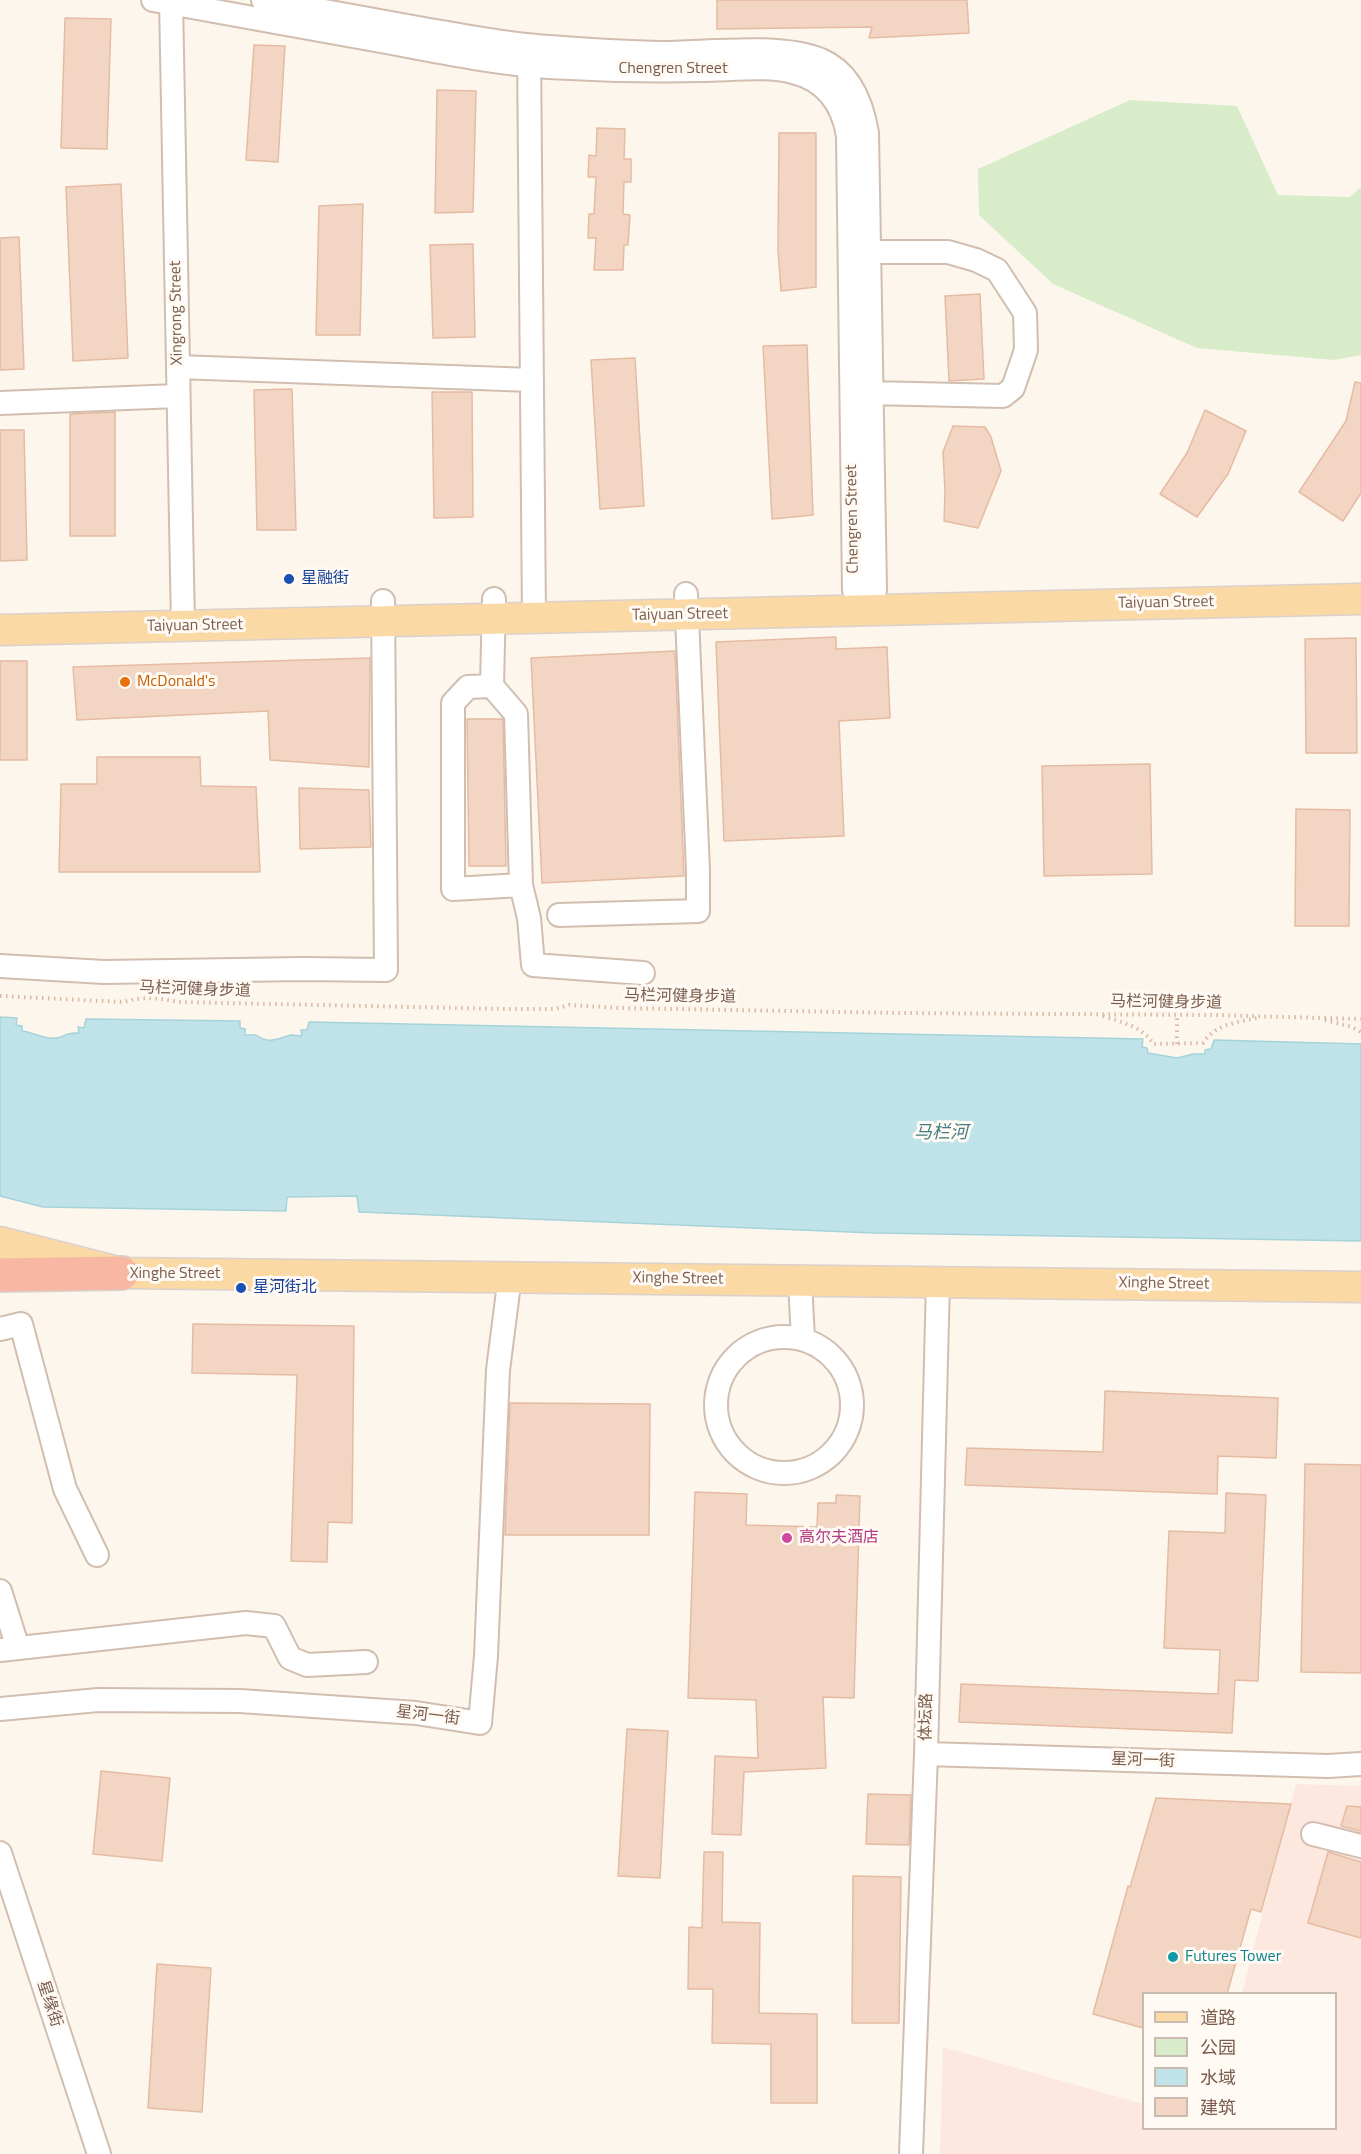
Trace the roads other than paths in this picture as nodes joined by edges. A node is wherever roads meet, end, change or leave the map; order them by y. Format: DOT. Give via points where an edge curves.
graph roads {
  1 [pos="263,0"];
  2 [pos="165,1"];
  3 [pos="529,55"];
  4 [pos="859,252"];
  5 [pos="178,367"];
  6 [pos="532,380"];
  7 [pos="871,393"];
  8 [pos="178,396"];
  9 [pos="0,403"];
  10 [pos="1361,579"];
  11 [pos="864,597"];
  12 [pos="1361,599"];
  13 [pos="686,604"];
  14 [pos="534,608"];
  15 [pos="493,609"];
  16 [pos="0,610"];
  17 [pos="383,611"];
  18 [pos="183,616"];
  19 [pos="0,630"];
  20 [pos="492,686"];
  21 [pos="520,885"];
  22 [pos="559,915"];
  23 [pos="0,966"];
  24 [pos="643,973"];
  25 [pos="0,1242"];
  26 [pos="122,1273"];
  27 [pos="0,1275"];
  28 [pos="510,1276"];
  29 [pos="800,1281"];
  30 [pos="938,1281"];
  31 [pos="1361,1287"];
  32 [pos="0,1329"];
  33 [pos="803,1339"];
  34 [pos="97,1555"];
  35 [pos="0,1591"];
  36 [pos="9,1649"];
  37 [pos="366,1662"];
  38 [pos="0,1709"];
  39 [pos="926,1754"];
  40 [pos="1361,1764"];
  41 [pos="1313,1834"];
  42 [pos="1361,1846"];
  43 [pos="0,1853"];
  44 [pos="99,2154"];
  45 [pos="910,2154"];
  1 -- 3 [label="street, Chengren Street" via="485,40"];
  2 -- 3 [label="street, Chengren Street" via="483,60"];
  2 -- 5 [label="street, Xingrong Street"];
  3 -- 4 [label="street, Chengren Street" via="658,71 770,69 812,78 829,91 846,123"];
  3 -- 6 [label="street"];
  4 -- 7 [label="street, Chengren Street"];
  4 -- 7 [label="street" via="948,252 976,260 997,270 1025,313 1026,350 1014,388 1002,396"];
  4 -- 11 [label="street, Chengren Street"];
  5 -- 6 [label="street"];
  5 -- 8 [label="street, Xingrong Street"];
  6 -- 14 [label="street"];
  7 -- 11 [label="street, Chengren Street"];
  8 -- 9 [label="street"];
  8 -- 18 [label="street, Xingrong Street"];
  10 -- 11 [label="main road, Taiyuan Street"];
  11 -- 12 [label="main road, Taiyuan Street"];
  11 -- 13 [label="main road, Taiyuan Street"];
  13 -- 14 [label="main road, Taiyuan Street"];
  13 -- 22 [label="street" via="698,911"];
  14 -- 15 [label="main road, Taiyuan Street"];
  15 -- 17 [label="main road, Taiyuan Street"];
  15 -- 20 [label="street"];
  16 -- 18 [label="main road, Taiyuan Street"];
  17 -- 18 [label="main road, Taiyuan Street"];
  17 -- 23 [label="street" via="386,970 104,972"];
  18 -- 19 [label="main road, Taiyuan Street"];
  20 -- 21 [label="street" via="516,714"];
  20 -- 21 [label="street" via="468,687 453,703 453,889"];
  21 -- 24 [label="street" via="533,965"];
  25 -- 26 [label="main road, Xinghe Street"];
  26 -- 27 [label="highway"];
  26 -- 28 [label="main road, Xinghe Street"];
  28 -- 29 [label="main road, Xinghe Street"];
  28 -- 38 [label="street, 星河一街" via="498,1370 480,1723 416,1713 240,1701 98,1700"];
  29 -- 30 [label="main road, Xinghe Street"];
  29 -- 33 [label="street"];
  30 -- 31 [label="main road, Xinghe Street"];
  30 -- 39 [label="street, 体坛路"];
  32 -- 34 [label="street" via="21,1324 65,1489"];
  33 -- 33 [label="street" via="824,1349 840,1365 850,1385 853,1408 848,1430 837,1450 819,1465 798,1473 775,1474 754,1468 735,1454 722,1436 716,1414 717,1392 725,1370 739,1353 759,1341 781,1336"];
  35 -- 36 [label="street"];
  36 -- 37 [label="street" via="246,1623 274,1626 290,1658 307,1665"];
  39 -- 40 [label="street, 星河一街"];
  39 -- 45 [label="street, 体坛路"];
  41 -- 42 [label="street"];
  43 -- 44 [label="street, 星缘街"];
}
